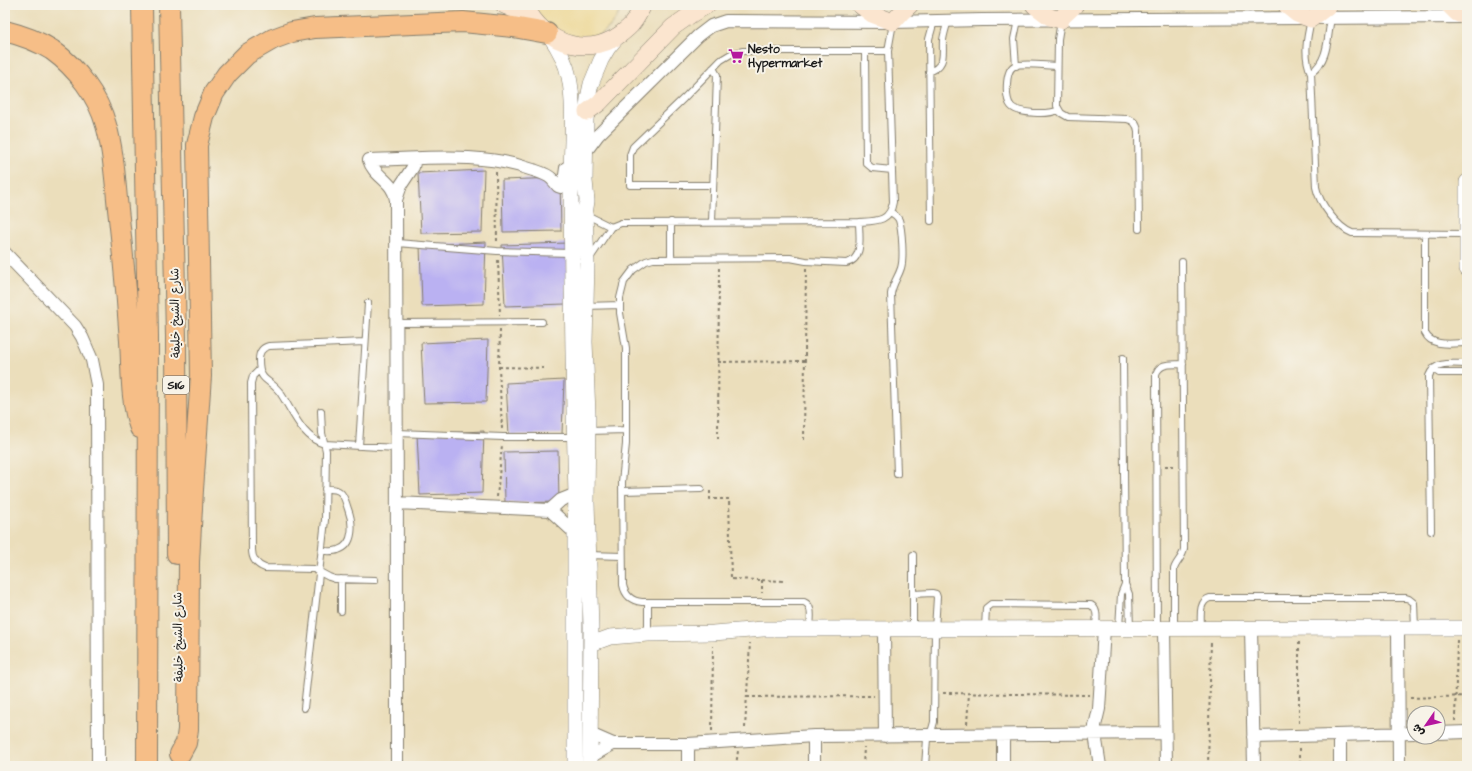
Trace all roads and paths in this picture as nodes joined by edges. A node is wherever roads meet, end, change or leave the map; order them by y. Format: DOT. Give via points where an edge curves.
graph roads {
  1 [pos="142,5"];
  2 [pos="169,5"];
  3 [pos="504,5"];
  4 [pos="656,5"];
  5 [pos="707,5"];
  6 [pos="860,5"];
  7 [pos="910,5"];
  8 [pos="1034,5"];
  9 [pos="1075,5"];
  10 [pos="1286,5"];
  11 [pos="1449,5"];
  12 [pos="528,10"];
  13 [pos="640,11"];
  14 [pos="1330,12"];
  15 [pos="1467,17"];
  16 [pos="1311,19"];
  17 [pos="1018,20"];
  18 [pos="1061,20"];
  19 [pos="934,21"];
  20 [pos="948,21"];
  21 [pos="893,22"];
  22 [pos="5,30"];
  23 [pos="548,35"];
  24 [pos="617,36"];
  25 [pos="888,51"];
  26 [pos="865,52"];
  27 [pos="1016,66"];
  28 [pos="1057,66"];
  29 [pos="713,68"];
  30 [pos="929,72"];
  31 [pos="1311,73"];
  32 [pos="1058,110"];
  33 [pos="587,112"];
  34 [pos="586,151"];
  35 [pos="571,155"];
  36 [pos="415,159"];
  37 [pos="496,161"];
  38 [pos="892,170"];
  39 [pos="1467,182"];
  40 [pos="713,186"];
  41 [pos="396,200"];
  42 [pos="890,212"];
  43 [pos="585,214"];
  44 [pos="931,221"];
  45 [pos="671,222"];
  46 [pos="712,222"];
  47 [pos="860,222"];
  48 [pos="611,227"];
  49 [pos="1140,229"];
  50 [pos="1426,234"];
  51 [pos="1466,234"];
  52 [pos="397,242"];
  53 [pos="497,251"];
  54 [pos="5,253"];
  55 [pos="571,253"];
  56 [pos="671,258"];
  57 [pos="719,258"];
  58 [pos="806,261"];
  59 [pos="1182,262"];
  60 [pos="587,263"];
  61 [pos="1467,269"];
  62 [pos="368,303"];
  63 [pos="586,306"];
  64 [pos="620,306"];
  65 [pos="501,321"];
  66 [pos="542,322"];
  67 [pos="398,323"];
  68 [pos="365,342"];
  69 [pos="1467,343"];
  70 [pos="1123,358"];
  71 [pos="805,361"];
  72 [pos="718,362"];
  73 [pos="1182,364"];
  74 [pos="1467,364"];
  75 [pos="499,367"];
  76 [pos="544,368"];
  77 [pos="1432,369"];
  78 [pos="259,370"];
  79 [pos="1467,373"];
  80 [pos="321,411"];
  81 [pos="626,430"];
  82 [pos="396,433"];
  83 [pos="581,434"];
  84 [pos="503,437"];
  85 [pos="718,439"];
  86 [pos="804,440"];
  87 [pos="148,442"];
  88 [pos="325,444"];
  89 [pos="359,446"];
  90 [pos="397,448"];
  91 [pos="1156,466"];
  92 [pos="1184,466"];
  93 [pos="897,474"];
  94 [pos="325,489"];
  95 [pos="701,490"];
  96 [pos="622,492"];
  97 [pos="576,494"];
  98 [pos="397,504"];
  99 [pos="496,508"];
  100 [pos="550,510"];
  101 [pos="1431,531"];
  102 [pos="581,533"];
  103 [pos="322,551"];
  104 [pos="588,555"];
  105 [pos="913,555"];
  106 [pos="622,556"];
  107 [pos="319,571"];
  108 [pos="341,579"];
  109 [pos="375,580"];
  110 [pos="762,580"];
  111 [pos="786,580"];
  112 [pos="1125,584"];
  113 [pos="913,594"];
  114 [pos="648,602"];
  115 [pos="762,602"];
  116 [pos="341,611"];
  117 [pos="591,627"];
  118 [pos="1165,628"];
  119 [pos="1206,628"];
  120 [pos="1251,628"];
  121 [pos="1299,628"];
  122 [pos="1398,628"];
  123 [pos="1415,628"];
  124 [pos="1467,628"];
  125 [pos="763,629"];
  126 [pos="810,629"];
  127 [pos="884,629"];
  128 [pos="913,629"];
  129 [pos="935,629"];
  130 [pos="985,629"];
  131 [pos="1112,629"];
  132 [pos="713,633"];
  133 [pos="648,634"];
  134 [pos="610,637"];
  135 [pos="1457,640"];
  136 [pos="591,644"];
  137 [pos="934,693"];
  138 [pos="969,693"];
  139 [pos="1100,695"];
  140 [pos="885,696"];
  141 [pos="1456,696"];
  142 [pos="1467,696"];
  143 [pos="747,697"];
  144 [pos="1398,699"];
  145 [pos="304,708"];
  146 [pos="1461,732"];
  147 [pos="1446,733"];
  148 [pos="590,734"];
  149 [pos="1095,734"];
  150 [pos="1165,734"];
  151 [pos="1399,734"];
  152 [pos="1406,734"];
  153 [pos="966,735"];
  154 [pos="1002,735"];
  155 [pos="1340,735"];
  156 [pos="814,736"];
  157 [pos="864,736"];
  158 [pos="885,736"];
  159 [pos="928,736"];
  160 [pos="1300,736"];
  161 [pos="1253,737"];
  162 [pos="741,740"];
  163 [pos="712,743"];
  164 [pos="613,744"];
  165 [pos="688,744"];
  166 [pos="180,760"];
  167 [pos="590,762"];
  168 [pos="98,766"];
  169 [pos="147,766"];
  170 [pos="398,766"];
  171 [pos="575,766"];
  172 [pos="688,766"];
  173 [pos="736,766"];
  174 [pos="814,766"];
  175 [pos="862,766"];
  176 [pos="925,766"];
  177 [pos="1003,766"];
  178 [pos="1100,766"];
  179 [pos="1166,766"];
  180 [pos="1208,766"];
  181 [pos="1254,766"];
  182 [pos="1300,766"];
  183 [pos="1340,766"];
  184 [pos="1399,766"];
  1 -- 87 [label="highway, S116"];
  2 -- 166 [label="highway, شارع الشيخ خليفة / S116" via="176,337"];
  3 -- 12 [label="main road"];
  4 -- 13 [label="main road"];
  5 -- 33 [label="main road" via="673,28"];
  6 -- 21 [label="main road" via="872,14"];
  7 -- 21 [label="main road"];
  8 -- 18 [label="main road" via="1050,17"];
  9 -- 18 [label="main road"];
  10 -- 16 [label="main road" via="1297,14"];
  11 -- 15 [label="main road" via="1457,13"];
  12 -- 23 [label="main road"];
  13 -- 24 [label="main road" via="628,28"];
  14 -- 15 [label="street"];
  14 -- 16 [label="main road"];
  14 -- 31 [label="lane" via="1326,54 1319,67"];
  16 -- 18 [label="street"];
  16 -- 31 [label="lane" via="1307,41"];
  17 -- 18 [label="street"];
  17 -- 20 [label="street"];
  17 -- 27 [label="lane" via="1014,39"];
  18 -- 28 [label="lane"];
  19 -- 20 [label="street"];
  19 -- 21 [label="street"];
  19 -- 30 [label="lane" via="929,39"];
  20 -- 30 [label="lane" via="943,39 943,59 938,67"];
  21 -- 25 [label="lane"];
  21 -- 34 [label="street" via="734,20 715,25 698,36 598,135"];
  22 -- 87 [label="highway" via="37,42 66,61 86,86 103,114 113,164 123,254 133,396 140,427"];
  23 -- 24 [label="main road" via="570,44 591,46"];
  23 -- 35 [label="street" via="559,49 569,78 572,114"];
  23 -- 166 [label="highway" via="463,22 315,28 292,32 246,54 227,74 214,93 204,117 197,145 201,376 189,562 188,730"];
  24 -- 33 [label="street" via="601,60 591,84"];
  25 -- 26 [label="lane"];
  25 -- 38 [label="lane"];
  26 -- 29 [label="lane" via="743,51 726,56"];
  26 -- 38 [label="lane" via="866,163 872,168"];
  27 -- 28 [label="lane"];
  27 -- 32 [label="lane" via="1010,70 1007,78 1007,99 1011,106 1022,112"];
  28 -- 32 [label="lane"];
  29 -- 40 [label="lane" via="717,75"];
  29 -- 40 [label="lane" via="636,144 630,155 630,185"];
  30 -- 44 [label="lane"];
  31 -- 50 [label="lane" via="1316,187 1321,202 1340,226 1352,233"];
  32 -- 49 [label="lane" via="1068,117 1127,119 1136,124"];
  33 -- 34 [label="street"];
  34 -- 43 [label="street"];
  35 -- 37 [label="street" via="561,187 552,178 524,166"];
  35 -- 55 [label="street"];
  36 -- 37 [label="street" via="463,158"];
  36 -- 41 [label="street"];
  36 -- 41 [label="street" via="369,160 374,170 393,188"];
  37 -- 53 [label="path"];
  38 -- 42 [label="lane" via="893,202"];
  39 -- 51 [label="street"];
  40 -- 46 [label="lane"];
  41 -- 52 [label="street"];
  42 -- 47 [label="lane" via="879,221"];
  42 -- 93 [label="lane" via="899,220 902,257 901,268 893,283 891,294"];
  43 -- 48 [label="lane"];
  43 -- 60 [label="street"];
  45 -- 46 [label="lane"];
  45 -- 48 [label="lane" via="621,223"];
  45 -- 56 [label="lane"];
  46 -- 47 [label="lane"];
  47 -- 58 [label="lane" via="859,251 855,260 846,264"];
  48 -- 60 [label="lane"];
  50 -- 51 [label="lane"];
  50 -- 69 [label="lane" via="1426,333 1430,340 1436,343"];
  51 -- 61 [label="street"];
  52 -- 53 [label="lane"];
  52 -- 67 [label="street"];
  53 -- 55 [label="lane"];
  53 -- 65 [label="path"];
  54 -- 168 [label="street" via="75,326 88,348 95,372"];
  55 -- 83 [label="street"];
  56 -- 57 [label="lane"];
  56 -- 64 [label="lane" via="646,261 633,270 624,282"];
  57 -- 58 [label="lane" via="790,258"];
  57 -- 72 [label="path"];
  58 -- 71 [label="path"];
  59 -- 73 [label="lane"];
  60 -- 63 [label="street"];
  62 -- 68 [label="lane"];
  63 -- 64 [label="lane"];
  63 -- 83 [label="street"];
  64 -- 81 [label="lane" via="626,348"];
  65 -- 66 [label="lane"];
  65 -- 67 [label="lane"];
  65 -- 75 [label="path"];
  67 -- 82 [label="street"];
  68 -- 78 [label="lane" via="269,346 260,353"];
  68 -- 89 [label="lane"];
  70 -- 112 [label="lane"];
  71 -- 72 [label="path"];
  71 -- 86 [label="path"];
  72 -- 85 [label="path"];
  73 -- 91 [label="lane" via="1163,365 1156,374"];
  73 -- 92 [label="lane"];
  74 -- 77 [label="lane" via="1441,364"];
  75 -- 76 [label="path"];
  75 -- 84 [label="path"];
  77 -- 79 [label="lane" via="1439,373"];
  77 -- 101 [label="lane" via="1428,384"];
  78 -- 88 [label="lane" via="263,378 281,393 307,434 315,441"];
  78 -- 107 [label="lane" via="251,383 252,555 257,563 265,568"];
  80 -- 88 [label="lane"];
  81 -- 83 [label="lane"];
  81 -- 96 [label="lane"];
  82 -- 84 [label="lane"];
  82 -- 90 [label="street"];
  83 -- 84 [label="lane"];
  83 -- 97 [label="street"];
  83 -- 102 [label="street"];
  84 -- 99 [label="path"];
  87 -- 169 [label="highway, S116"];
  88 -- 89 [label="lane"];
  88 -- 94 [label="lane"];
  89 -- 90 [label="lane"];
  90 -- 98 [label="street"];
  91 -- 92 [label="path"];
  91 -- 118 [label="lane"];
  92 -- 118 [label="lane" via="1184,549 1174,569"];
  94 -- 103 [label="lane"];
  94 -- 103 [label="lane" via="337,490 342,494 351,516 352,528 343,547"];
  95 -- 96 [label="lane"];
  95 -- 110 [label="path" via="710,489 710,499 729,499 731,579"];
  96 -- 106 [label="lane"];
  97 -- 100 [label="street" via="562,500"];
  97 -- 102 [label="street"];
  98 -- 99 [label="street"];
  98 -- 170 [label="street"];
  99 -- 100 [label="street"];
  100 -- 102 [label="street"];
  102 -- 104 [label="street"];
  102 -- 171 [label="street"];
  103 -- 107 [label="lane"];
  104 -- 106 [label="lane"];
  104 -- 117 [label="street"];
  105 -- 113 [label="lane"];
  106 -- 114 [label="lane" via="624,590 636,602"];
  107 -- 108 [label="lane" via="329,577"];
  107 -- 145 [label="lane"];
  108 -- 109 [label="lane"];
  108 -- 116 [label="lane"];
  110 -- 111 [label="path"];
  110 -- 115 [label="path"];
  112 -- 131 [label="lane"];
  112 -- 131 [label="lane" via="1129,594"];
  113 -- 128 [label="lane"];
  113 -- 129 [label="lane" via="932,593 937,596"];
  114 -- 115 [label="lane"];
  114 -- 133 [label="lane"];
  115 -- 126 [label="lane" via="806,603 810,608"];
  117 -- 134 [label="street"];
  117 -- 136 [label="street"];
  118 -- 119 [label="street"];
  118 -- 131 [label="street"];
  118 -- 150 [label="street"];
  119 -- 120 [label="street"];
  119 -- 123 [label="lane" via="1202,604 1210,598 1406,598 1414,603"];
  119 -- 180 [label="path"];
  120 -- 121 [label="street"];
  120 -- 161 [label="street"];
  121 -- 122 [label="street"];
  121 -- 160 [label="path"];
  122 -- 123 [label="street"];
  122 -- 144 [label="street"];
  123 -- 124 [label="street"];
  125 -- 126 [label="street"];
  125 -- 132 [label="street"];
  125 -- 143 [label="path" via="762,638 751,639"];
  126 -- 127 [label="street"];
  127 -- 128 [label="street"];
  127 -- 140 [label="street"];
  128 -- 129 [label="street"];
  129 -- 130 [label="street"];
  129 -- 137 [label="lane"];
  130 -- 131 [label="street"];
  130 -- 131 [label="lane" via="986,608 991,604 1091,605"];
  131 -- 139 [label="street"];
  132 -- 133 [label="street"];
  132 -- 163 [label="path"];
  133 -- 134 [label="street"];
  134 -- 136 [label="street"];
  135 -- 141 [label="path"];
  136 -- 148 [label="street"];
  137 -- 138 [label="path"];
  137 -- 159 [label="lane" via="934,726"];
  138 -- 139 [label="path"];
  138 -- 153 [label="path"];
  139 -- 149 [label="street"];
  140 -- 143 [label="path"];
  140 -- 158 [label="street"];
  141 -- 142 [label="path"];
  141 -- 144 [label="path"];
  141 -- 146 [label="path"];
  143 -- 162 [label="path" via="745,731"];
  144 -- 151 [label="street"];
  146 -- 147 [label="street"];
  148 -- 164 [label="street"];
  148 -- 167 [label="street"];
  149 -- 150 [label="street"];
  149 -- 154 [label="street"];
  149 -- 178 [label="street"];
  150 -- 179 [label="street"];
  151 -- 152 [label="street"];
  151 -- 155 [label="street"];
  151 -- 184 [label="street"];
  153 -- 154 [label="street"];
  153 -- 159 [label="street"];
  154 -- 177 [label="street"];
  155 -- 160 [label="street"];
  155 -- 183 [label="street"];
  156 -- 157 [label="street"];
  156 -- 162 [label="street"];
  156 -- 174 [label="street"];
  157 -- 158 [label="street"];
  157 -- 175 [label="path"];
  158 -- 159 [label="street"];
  159 -- 176 [label="lane"];
  160 -- 161 [label="street"];
  160 -- 182 [label="path"];
  161 -- 181 [label="street"];
  162 -- 163 [label="street"];
  162 -- 173 [label="path"];
  163 -- 165 [label="street"];
  164 -- 165 [label="street"];
  164 -- 167 [label="street"];
  165 -- 172 [label="street"];
}
